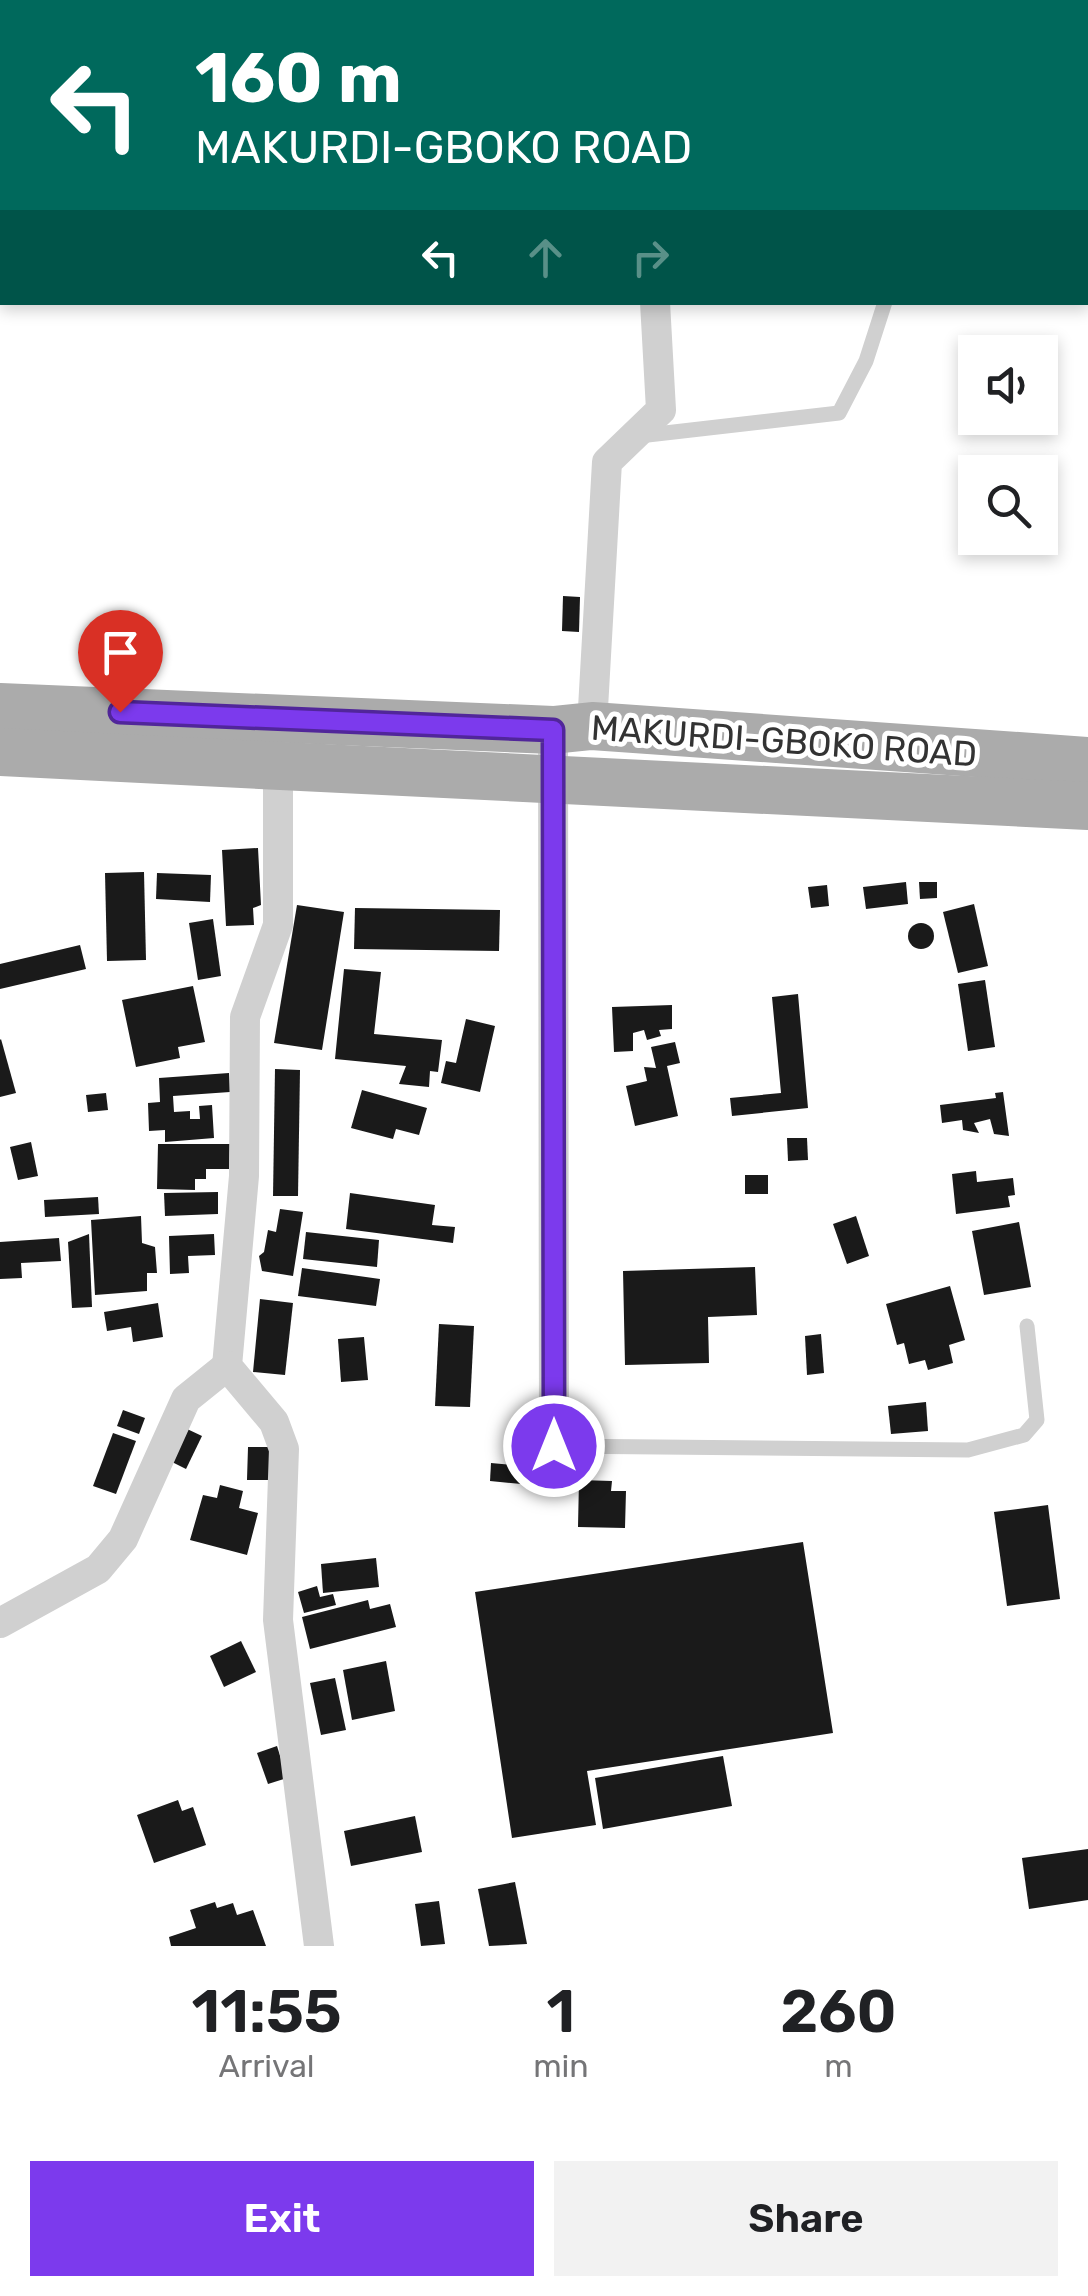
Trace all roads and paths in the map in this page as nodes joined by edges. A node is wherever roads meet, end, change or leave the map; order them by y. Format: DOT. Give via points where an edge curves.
graph roads {
  1 [pos="654,305"];
  2 [pos="884,305"];
  3 [pos="634,436"];
  4 [pos="0,707"];
  5 [pos="572,728"];
  6 [pos="0,752"];
  7 [pos="1088,761"];
  8 [pos="278,764"];
  9 [pos="550,782"];
  10 [pos="1088,806"];
  11 [pos="1027,1326"];
  12 [pos="227,1366"];
  13 [pos="554,1446"];
  14 [pos="0,1623"];
  15 [pos="319,1946"];
  1 -- 3 [label="street" via="661,410"];
  2 -- 3 [label="lane" via="866,361 839,412"];
  3 -- 5 [label="street" via="607,462"];
  4 -- 5 [label="main road, MAKURDI-GBOKO ROAD"];
  5 -- 7 [label="main road, MAKURDI-GBOKO ROAD"];
  5 -- 9 [label="street"];
  6 -- 8 [label="main road"];
  8 -- 9 [label="main road"];
  8 -- 12 [label="street" via="278,925 245,1017 244,1176"];
  9 -- 10 [label="main road"];
  9 -- 13 [label="street"];
  11 -- 13 [label="lane" via="1038,1420 1024,1435 968,1450"];
  12 -- 14 [label="street" via="186,1399 123,1539 98,1569"];
  12 -- 15 [label="street" via="274,1422 284,1450 278,1620"];
}
